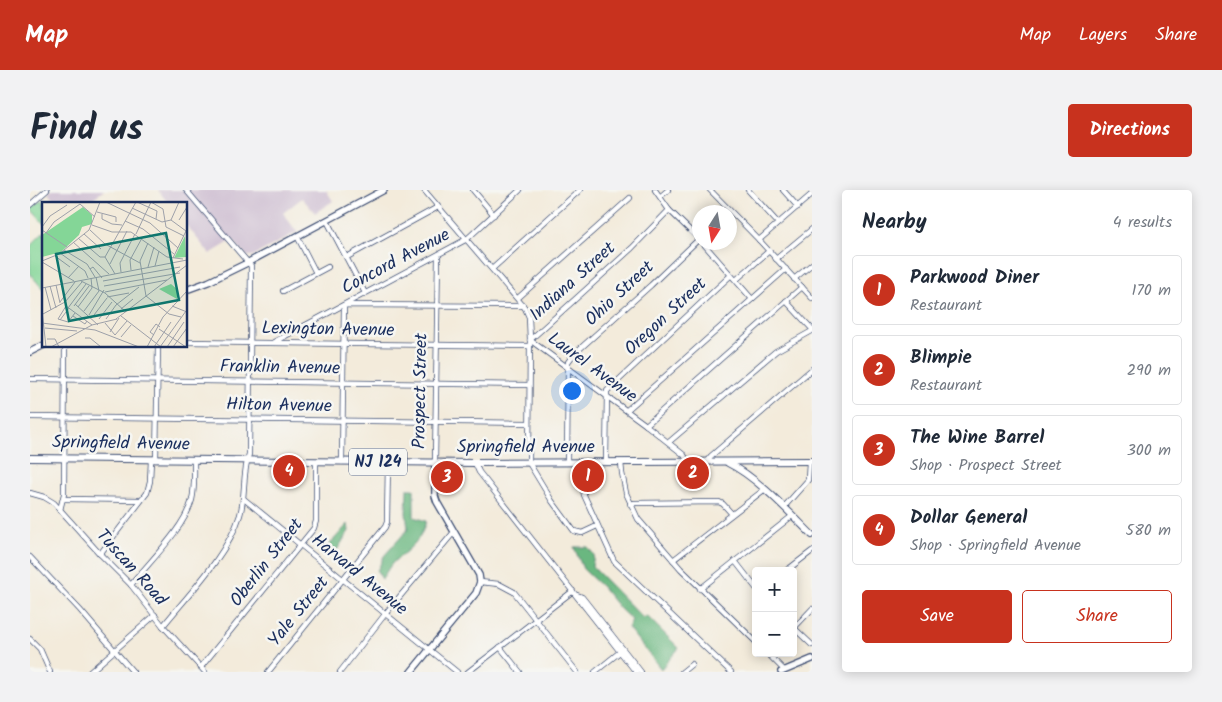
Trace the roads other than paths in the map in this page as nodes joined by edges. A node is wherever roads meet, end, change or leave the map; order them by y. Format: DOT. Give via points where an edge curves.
graph roads {
  1 [pos="47,190"];
  2 [pos="186,190"];
  3 [pos="384,190"];
  4 [pos="424,190"];
  5 [pos="473,190"];
  6 [pos="520,190"];
  7 [pos="580,190"];
  8 [pos="655,190"];
  9 [pos="668,190"];
  10 [pos="710,190"];
  11 [pos="748,190"];
  12 [pos="783,190"];
  13 [pos="812,194"];
  14 [pos="661,196"];
  15 [pos="630,198"];
  16 [pos="30,204"];
  17 [pos="438,207"];
  18 [pos="798,207"];
  19 [pos="670,210"];
  20 [pos="494,215"];
  21 [pos="326,221"];
  22 [pos="778,223"];
  23 [pos="812,229"];
  24 [pos="692,232"];
  25 [pos="297,236"];
  26 [pos="467,240"];
  27 [pos="759,240"];
  28 [pos="692,248"];
  29 [pos="708,250"];
  30 [pos="769,251"];
  31 [pos="438,256"];
  32 [pos="347,257"];
  33 [pos="776,259"];
  34 [pos="249,262"];
  35 [pos="812,264"];
  36 [pos="328,267"];
  37 [pos="492,269"];
  38 [pos="786,269"];
  39 [pos="316,273"];
  40 [pos="730,276"];
  41 [pos="794,279"];
  42 [pos="736,280"];
  43 [pos="802,287"];
  44 [pos="188,289"];
  45 [pos="283,291"];
  46 [pos="364,294"];
  47 [pos="812,297"];
  48 [pos="518,298"];
  49 [pos="752,299"];
  50 [pos="786,301"];
  51 [pos="523,304"];
  52 [pos="344,305"];
  53 [pos="437,306"];
  54 [pos="812,330"];
  55 [pos="530,340"];
  56 [pos="188,342"];
  57 [pos="251,342"];
  58 [pos="274,342"];
  59 [pos="344,343"];
  60 [pos="436,344"];
  61 [pos="42,346"];
  62 [pos="530,346"];
  63 [pos="64,348"];
  64 [pos="158,348"];
  65 [pos="30,352"];
  66 [pos="567,366"];
  67 [pos="812,369"];
  68 [pos="30,379"];
  69 [pos="64,379"];
  70 [pos="157,380"];
  71 [pos="250,381"];
  72 [pos="343,382"];
  73 [pos="436,383"];
  74 [pos="529,385"];
  75 [pos="606,394"];
  76 [pos="627,410"];
  77 [pos="30,417"];
  78 [pos="64,418"];
  79 [pos="157,419"];
  80 [pos="250,420"];
  81 [pos="343,421"];
  82 [pos="436,422"];
  83 [pos="528,423"];
  84 [pos="646,425"];
  85 [pos="669,442"];
  86 [pos="30,458"];
  87 [pos="64,458"];
  88 [pos="153,460"];
  89 [pos="247,460"];
  90 [pos="194,461"];
  91 [pos="810,461"];
  92 [pos="316,462"];
  93 [pos="342,462"];
  94 [pos="388,462"];
  95 [pos="435,462"];
  96 [pos="567,462"];
  97 [pos="606,462"];
  98 [pos="621,462"];
  99 [pos="688,462"];
  100 [pos="706,462"];
  101 [pos="727,462"];
  102 [pos="475,463"];
  103 [pos="529,463"];
  104 [pos="578,463"];
  105 [pos="765,489"];
  106 [pos="30,492"];
  107 [pos="64,499"];
  108 [pos="244,499"];
  109 [pos="142,500"];
  110 [pos="630,504"];
  111 [pos="783,508"];
  112 [pos="60,510"];
  113 [pos="732,514"];
  114 [pos="792,516"];
  115 [pos="597,526"];
  116 [pos="811,531"];
  117 [pos="454,532"];
  118 [pos="300,546"];
  119 [pos="812,551"];
  120 [pos="100,554"];
  121 [pos="30,557"];
  122 [pos="673,560"];
  123 [pos="735,561"];
  124 [pos="791,567"];
  125 [pos="342,580"];
  126 [pos="480,582"];
  127 [pos="752,583"];
  128 [pos="131,585"];
  129 [pos="700,589"];
  130 [pos="574,593"];
  131 [pos="812,609"];
  132 [pos="385,614"];
  133 [pos="155,615"];
  134 [pos="536,620"];
  135 [pos="797,624"];
  136 [pos="163,626"];
  137 [pos="797,630"];
  138 [pos="752,638"];
  139 [pos="30,639"];
  140 [pos="812,645"];
  141 [pos="500,647"];
  142 [pos="114,650"];
  143 [pos="429,650"];
  144 [pos="622,651"];
  145 [pos="770,657"];
  146 [pos="812,659"];
  147 [pos="692,664"];
  148 [pos="201,667"];
  149 [pos="782,671"];
  150 [pos="50,672"];
  151 [pos="90,672"];
  152 [pos="133,672"];
  153 [pos="205,672"];
  154 [pos="268,672"];
  155 [pos="340,672"];
  156 [pos="411,672"];
  157 [pos="457,672"];
  158 [pos="468,672"];
  159 [pos="520,672"];
  160 [pos="577,672"];
  161 [pos="595,672"];
  162 [pos="636,672"];
  163 [pos="641,672"];
  164 [pos="682,672"];
  165 [pos="730,672"];
  1 -- 16 [label="street"];
  2 -- 34 [label="street"];
  3 -- 21 [label="street"];
  4 -- 17 [label="street, Laurel Avenue"];
  5 -- 20 [label="street"];
  6 -- 20 [label="street, Concord Avenue"];
  7 -- 37 [label="street"];
  8 -- 14 [label="street"];
  9 -- 14 [label="street"];
  10 -- 27 [label="street"];
  11 -- 22 [label="street"];
  12 -- 18 [label="street"];
  13 -- 18 [label="street"];
  14 -- 19 [label="street"];
  15 -- 48 [label="street"];
  17 -- 26 [label="street, Laurel Avenue"];
  17 -- 32 [label="street"];
  18 -- 22 [label="street"];
  19 -- 24 [label="street"];
  19 -- 55 [label="street, Indiana Street"];
  20 -- 26 [label="street, Concord Avenue"];
  21 -- 25 [label="street"];
  21 -- 32 [label="street"];
  22 -- 27 [label="street"];
  23 -- 33 [label="street"];
  25 -- 34 [label="street"];
  25 -- 39 [label="street"];
  26 -- 31 [label="street, Concord Avenue"];
  26 -- 37 [label="street, Laurel Avenue"];
  27 -- 30 [label="street"];
  28 -- 66 [label="street, Ohio Street" via="574,354"];
  29 -- 40 [label="street"];
  30 -- 33 [label="street"];
  30 -- 42 [label="street"];
  31 -- 46 [label="street, Concord Avenue"];
  31 -- 53 [label="street, Prospect Street"];
  32 -- 46 [label="street"];
  33 -- 38 [label="street"];
  34 -- 44 [label="street"];
  34 -- 57 [label="street"];
  35 -- 41 [label="street"];
  36 -- 39 [label="street"];
  37 -- 48 [label="street, Laurel Avenue"];
  38 -- 41 [label="street"];
  38 -- 49 [label="street"];
  39 -- 45 [label="street"];
  40 -- 42 [label="street"];
  40 -- 75 [label="street, Oregon Street"];
  41 -- 43 [label="street"];
  42 -- 49 [label="street"];
  43 -- 47 [label="street"];
  43 -- 50 [label="street"];
  46 -- 52 [label="street, Concord Avenue"];
  48 -- 51 [label="street, Laurel Avenue"];
  49 -- 76 [label="street"];
  50 -- 54 [label="street"];
  50 -- 84 [label="street"];
  51 -- 53 [label="street"];
  51 -- 55 [label="street, Laurel Avenue" via="529,317"];
  52 -- 53 [label="street"];
  52 -- 58 [label="street, Concord Avenue"];
  52 -- 59 [label="street"];
  53 -- 60 [label="street, Prospect Street"];
  54 -- 85 [label="street" via="776,351"];
  55 -- 62 [label="street, Indiana Street"];
  55 -- 66 [label="street, Laurel Avenue"];
  56 -- 57 [label="street, Lexington Avenue"];
  57 -- 58 [label="street, Lexington Avenue"];
  57 -- 71 [label="street"];
  58 -- 59 [label="street, Lexington Avenue"];
  59 -- 60 [label="street, Lexington Avenue"];
  59 -- 72 [label="street"];
  60 -- 62 [label="street, Lexington Avenue"];
  60 -- 73 [label="street, Prospect Street"];
  61 -- 65 [label="street"];
  62 -- 74 [label="street, Indiana Street"];
  63 -- 69 [label="street"];
  64 -- 70 [label="street"];
  66 -- 75 [label="street, Laurel Avenue"];
  66 -- 96 [label="street"];
  67 -- 100 [label="street"];
  68 -- 69 [label="street, Franklin Avenue"];
  69 -- 70 [label="street, Franklin Avenue"];
  69 -- 78 [label="street"];
  70 -- 71 [label="street, Franklin Avenue"];
  70 -- 79 [label="street"];
  71 -- 72 [label="street, Franklin Avenue"];
  71 -- 80 [label="street"];
  72 -- 73 [label="street, Franklin Avenue"];
  72 -- 81 [label="street"];
  73 -- 74 [label="street, Franklin Avenue"];
  73 -- 82 [label="street, Prospect Street"];
  74 -- 83 [label="street, Indiana Street"];
  75 -- 76 [label="street, Laurel Avenue"];
  75 -- 97 [label="street"];
  76 -- 84 [label="street, Laurel Avenue"];
  77 -- 78 [label="street, Hilton Avenue"];
  78 -- 79 [label="street, Hilton Avenue"];
  78 -- 87 [label="street"];
  79 -- 80 [label="street, Hilton Avenue"];
  79 -- 88 [label="street"];
  80 -- 81 [label="street, Hilton Avenue"];
  80 -- 89 [label="street"];
  81 -- 82 [label="street, Hilton Avenue"];
  81 -- 93 [label="street"];
  82 -- 83 [label="street, Hilton Avenue"];
  82 -- 95 [label="street, Prospect Street"];
  83 -- 103 [label="street, Indiana Street"];
  84 -- 85 [label="street, Laurel Avenue"];
  85 -- 99 [label="street, Laurel Avenue"];
  86 -- 87 [label="main road, Springfield Avenue / NJ 124"];
  87 -- 88 [label="main road, Springfield Avenue / NJ 124"];
  87 -- 107 [label="street"];
  88 -- 90 [label="main road, Springfield Avenue / NJ 124"];
  88 -- 109 [label="street" via="149,489"];
  89 -- 90 [label="main road, Springfield Avenue / NJ 124"];
  89 -- 92 [label="main road, Springfield Avenue / NJ 124"];
  89 -- 108 [label="street"];
  90 -- 128 [label="street" via="194,490 187,512"];
  91 -- 101 [label="main road, Springfield Avenue / NJ 124"];
  91 -- 111 [label="street" via="808,480"];
  92 -- 93 [label="main road, Springfield Avenue / NJ 124"];
  92 -- 118 [label="street, Oberlin Street" via="316,521"];
  93 -- 94 [label="main road, Springfield Avenue / NJ 124"];
  94 -- 95 [label="main road, Springfield Avenue / NJ 124"];
  94 -- 125 [label="street, Yale Street" via="387,522"];
  95 -- 102 [label="main road, Springfield Avenue / NJ 124"];
  95 -- 117 [label="street, Prospect Street" via="435,496"];
  96 -- 103 [label="main road, Springfield Avenue / NJ 124"];
  96 -- 104 [label="main road, Springfield Avenue / NJ 124"];
  97 -- 98 [label="main road, Springfield Avenue / NJ 124"];
  97 -- 104 [label="main road, Springfield Avenue / NJ 124"];
  98 -- 99 [label="main road, Springfield Avenue / NJ 124"];
  98 -- 110 [label="street"];
  99 -- 100 [label="main road, Springfield Avenue / NJ 124"];
  100 -- 101 [label="main road, Springfield Avenue / NJ 124"];
  101 -- 105 [label="main road"];
  102 -- 103 [label="main road, Springfield Avenue / NJ 124"];
  102 -- 130 [label="street"];
  103 -- 115 [label="street, Indiana Street" via="574,530 582,533"];
  104 -- 115 [label="street" via="584,496"];
  105 -- 111 [label="main road"];
  105 -- 113 [label="street"];
  106 -- 112 [label="street, Tuscan Road" via="49,499"];
  107 -- 109 [label="street"];
  107 -- 112 [label="street"];
  108 -- 118 [label="street, Harvard Avenue"];
  108 -- 136 [label="street" via="230,540"];
  109 -- 120 [label="street"];
  110 -- 113 [label="street" via="719,502"];
  110 -- 122 [label="street" via="638,519"];
  111 -- 114 [label="main road"];
  112 -- 120 [label="street, Tuscan Road"];
  113 -- 122 [label="street"];
  114 -- 116 [label="main road"];
  114 -- 123 [label="street"];
  115 -- 165 [label="street" via="614,561"];
  117 -- 126 [label="street, Prospect Street"];
  117 -- 132 [label="street"];
  118 -- 125 [label="street, Harvard Avenue"];
  118 -- 148 [label="street, Oberlin Street"];
  119 -- 124 [label="street"];
  120 -- 128 [label="street, Tuscan Road"];
  121 -- 142 [label="street"];
  122 -- 129 [label="street"];
  123 -- 127 [label="street"];
  123 -- 129 [label="street"];
  125 -- 132 [label="street, Harvard Avenue"];
  125 -- 154 [label="street, Yale Street"];
  126 -- 134 [label="street" via="508,587"];
  126 -- 143 [label="street" via="476,592"];
  128 -- 133 [label="street, Tuscan Road"];
  129 -- 138 [label="street"];
  130 -- 134 [label="street"];
  130 -- 144 [label="street"];
  131 -- 135 [label="street"];
  132 -- 143 [label="street, Harvard Avenue"];
  132 -- 155 [label="street"];
  133 -- 136 [label="street, Tuscan Road"];
  133 -- 142 [label="street"];
  134 -- 141 [label="street"];
  134 -- 160 [label="street"];
  136 -- 148 [label="street, Tuscan Road"];
  137 -- 140 [label="street"];
  139 -- 150 [label="street" via="40,649"];
  141 -- 158 [label="street"];
  141 -- 159 [label="street"];
  142 -- 151 [label="street"];
  142 -- 152 [label="street"];
  143 -- 156 [label="street"];
  143 -- 157 [label="street, Harvard Avenue"];
  144 -- 161 [label="street"];
  144 -- 162 [label="street"];
  144 -- 163 [label="street"];
  145 -- 149 [label="street"];
  146 -- 149 [label="street"];
  147 -- 164 [label="street"];
  148 -- 153 [label="street, Tuscan Road"];
}
